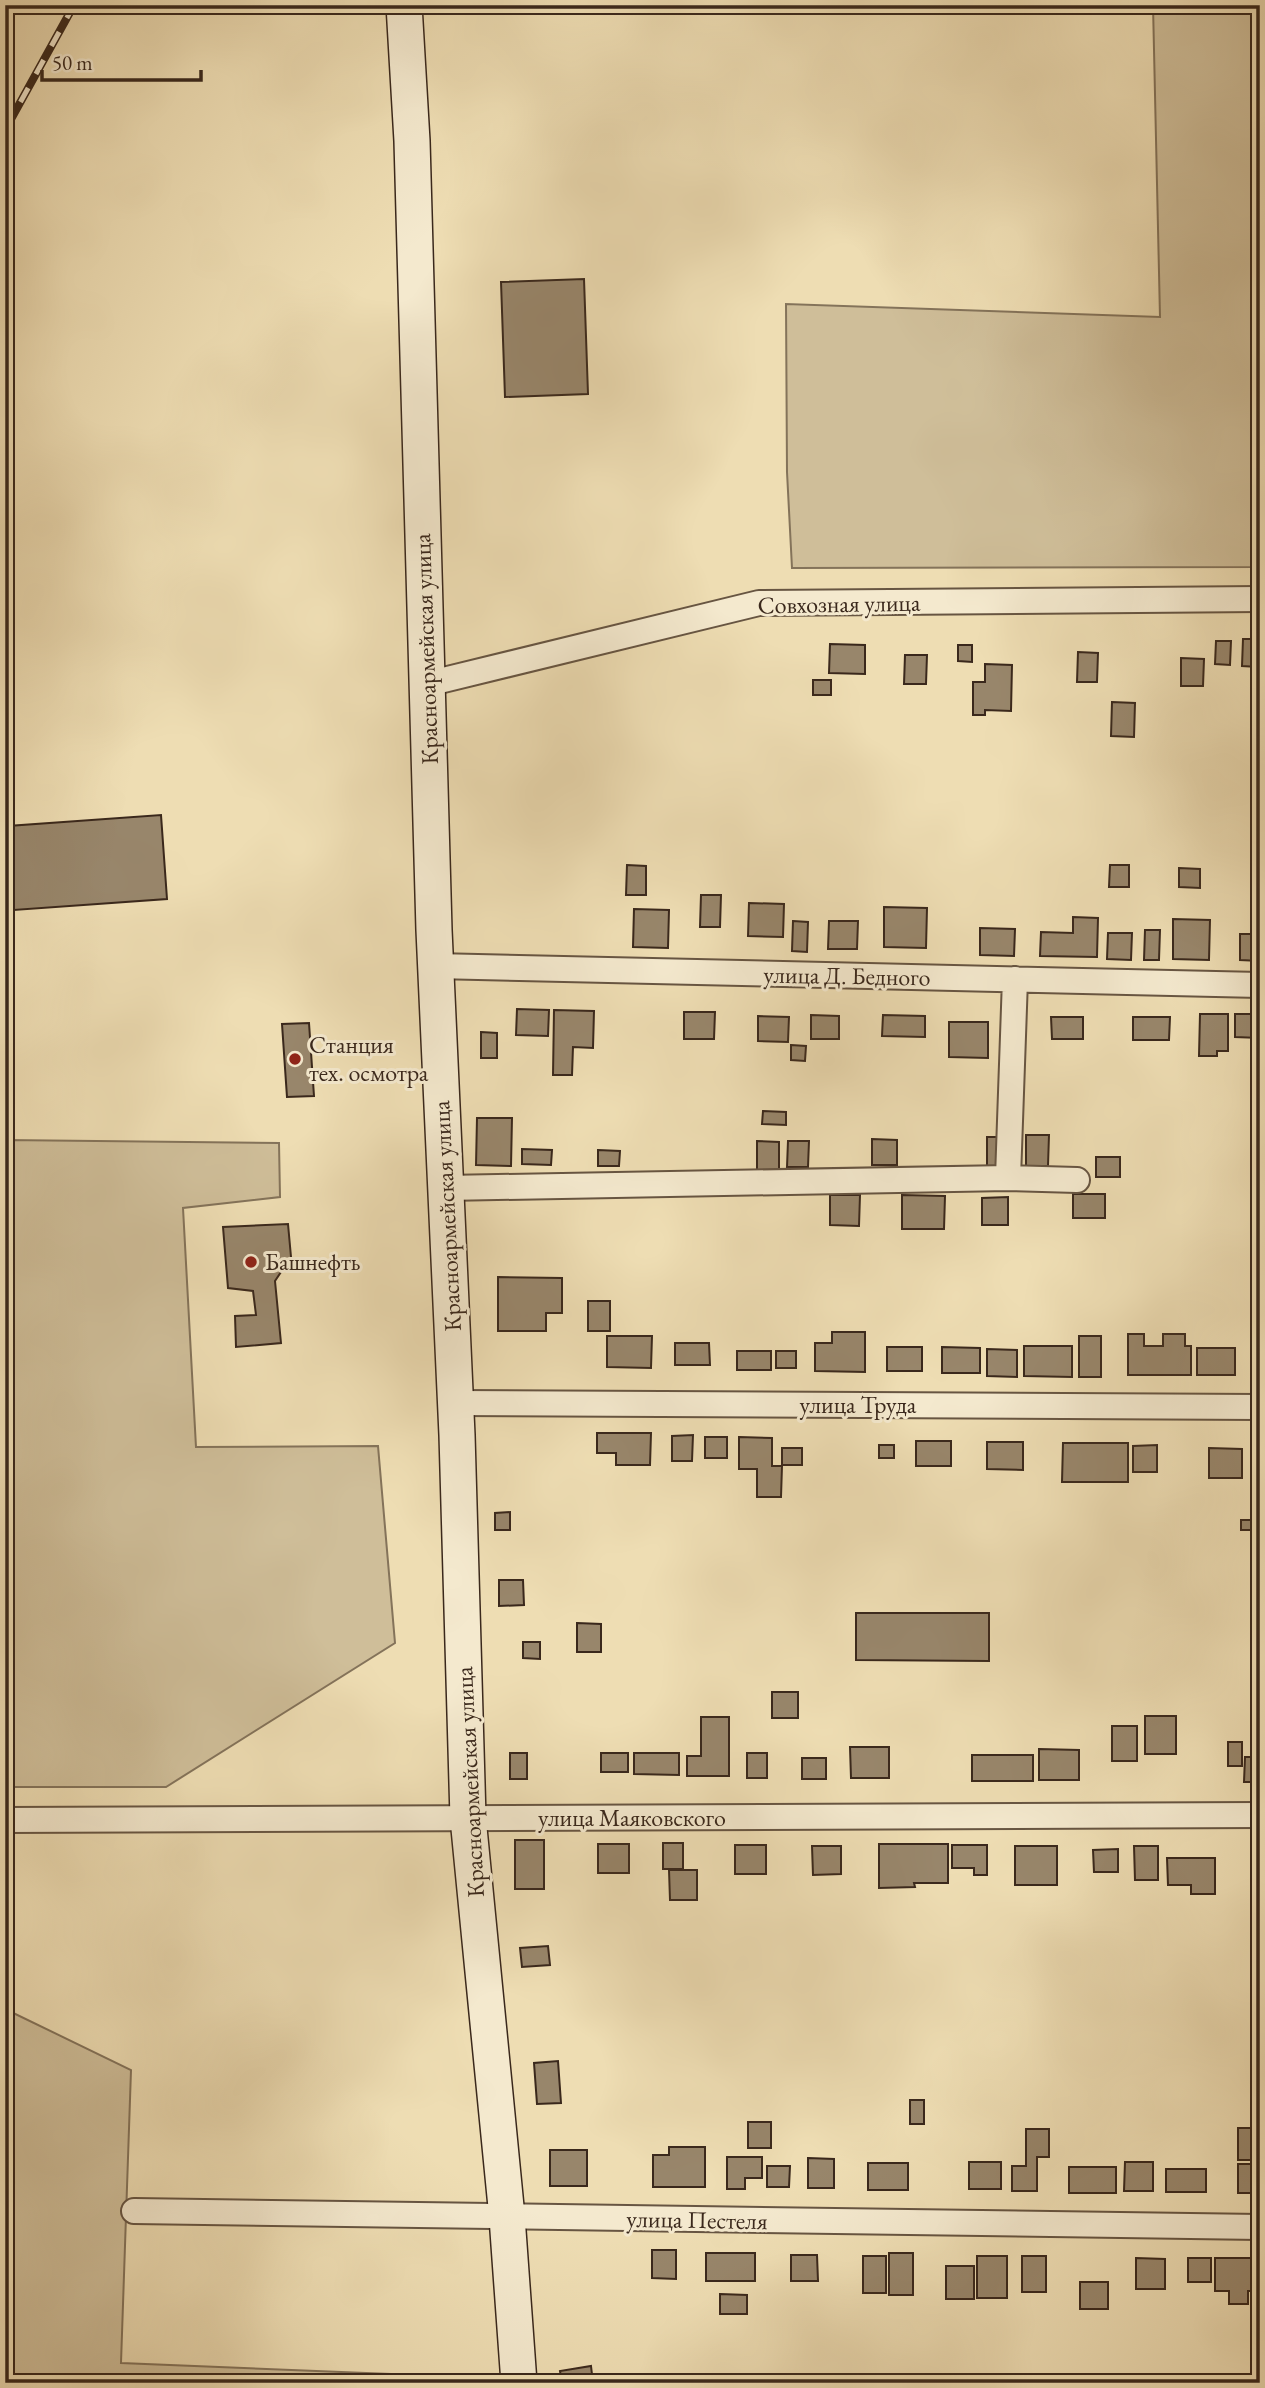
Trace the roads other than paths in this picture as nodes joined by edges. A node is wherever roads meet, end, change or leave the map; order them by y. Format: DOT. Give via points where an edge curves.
graph roads {
  1 [pos="404,5"];
  2 [pos="1260,599"];
  3 [pos="427,684"];
  4 [pos="435,966"];
  5 [pos="1015,979"];
  6 [pos="1260,985"];
  7 [pos="1008,1178"];
  8 [pos="1077,1180"];
  9 [pos="446,1188"];
  10 [pos="456,1403"];
  11 [pos="1260,1407"];
  12 [pos="1260,1815"];
  13 [pos="468,1818"];
  14 [pos="5,1820"];
  15 [pos="134,2211"];
  16 [pos="507,2217"];
  17 [pos="1260,2227"];
  18 [pos="519,2383"];
  1 -- 3 [label="main road, Красноармейская улица"];
  2 -- 3 [label="street, Совхозная улица" via="759,603"];
  3 -- 4 [label="main road, Красноармейская улица"];
  4 -- 5 [label="street, улица Д. Бедного"];
  4 -- 9 [label="main road, Красноармейская улица"];
  5 -- 6 [label="street, улица Д. Бедного"];
  5 -- 7 [label="street"];
  7 -- 8 [label="street"];
  7 -- 9 [label="street"];
  9 -- 10 [label="main road, Красноармейская улица"];
  10 -- 11 [label="street, улица Труда"];
  10 -- 13 [label="main road, Красноармейская улица"];
  12 -- 13 [label="street, улица Маяковского"];
  13 -- 14 [label="street, улица Маяковского"];
  13 -- 16 [label="main road, Красноармейская улица"];
  15 -- 16 [label="street, улица Пестеля"];
  16 -- 17 [label="street, улица Пестеля"];
  16 -- 18 [label="main road, Красноармейская улица"];
}
